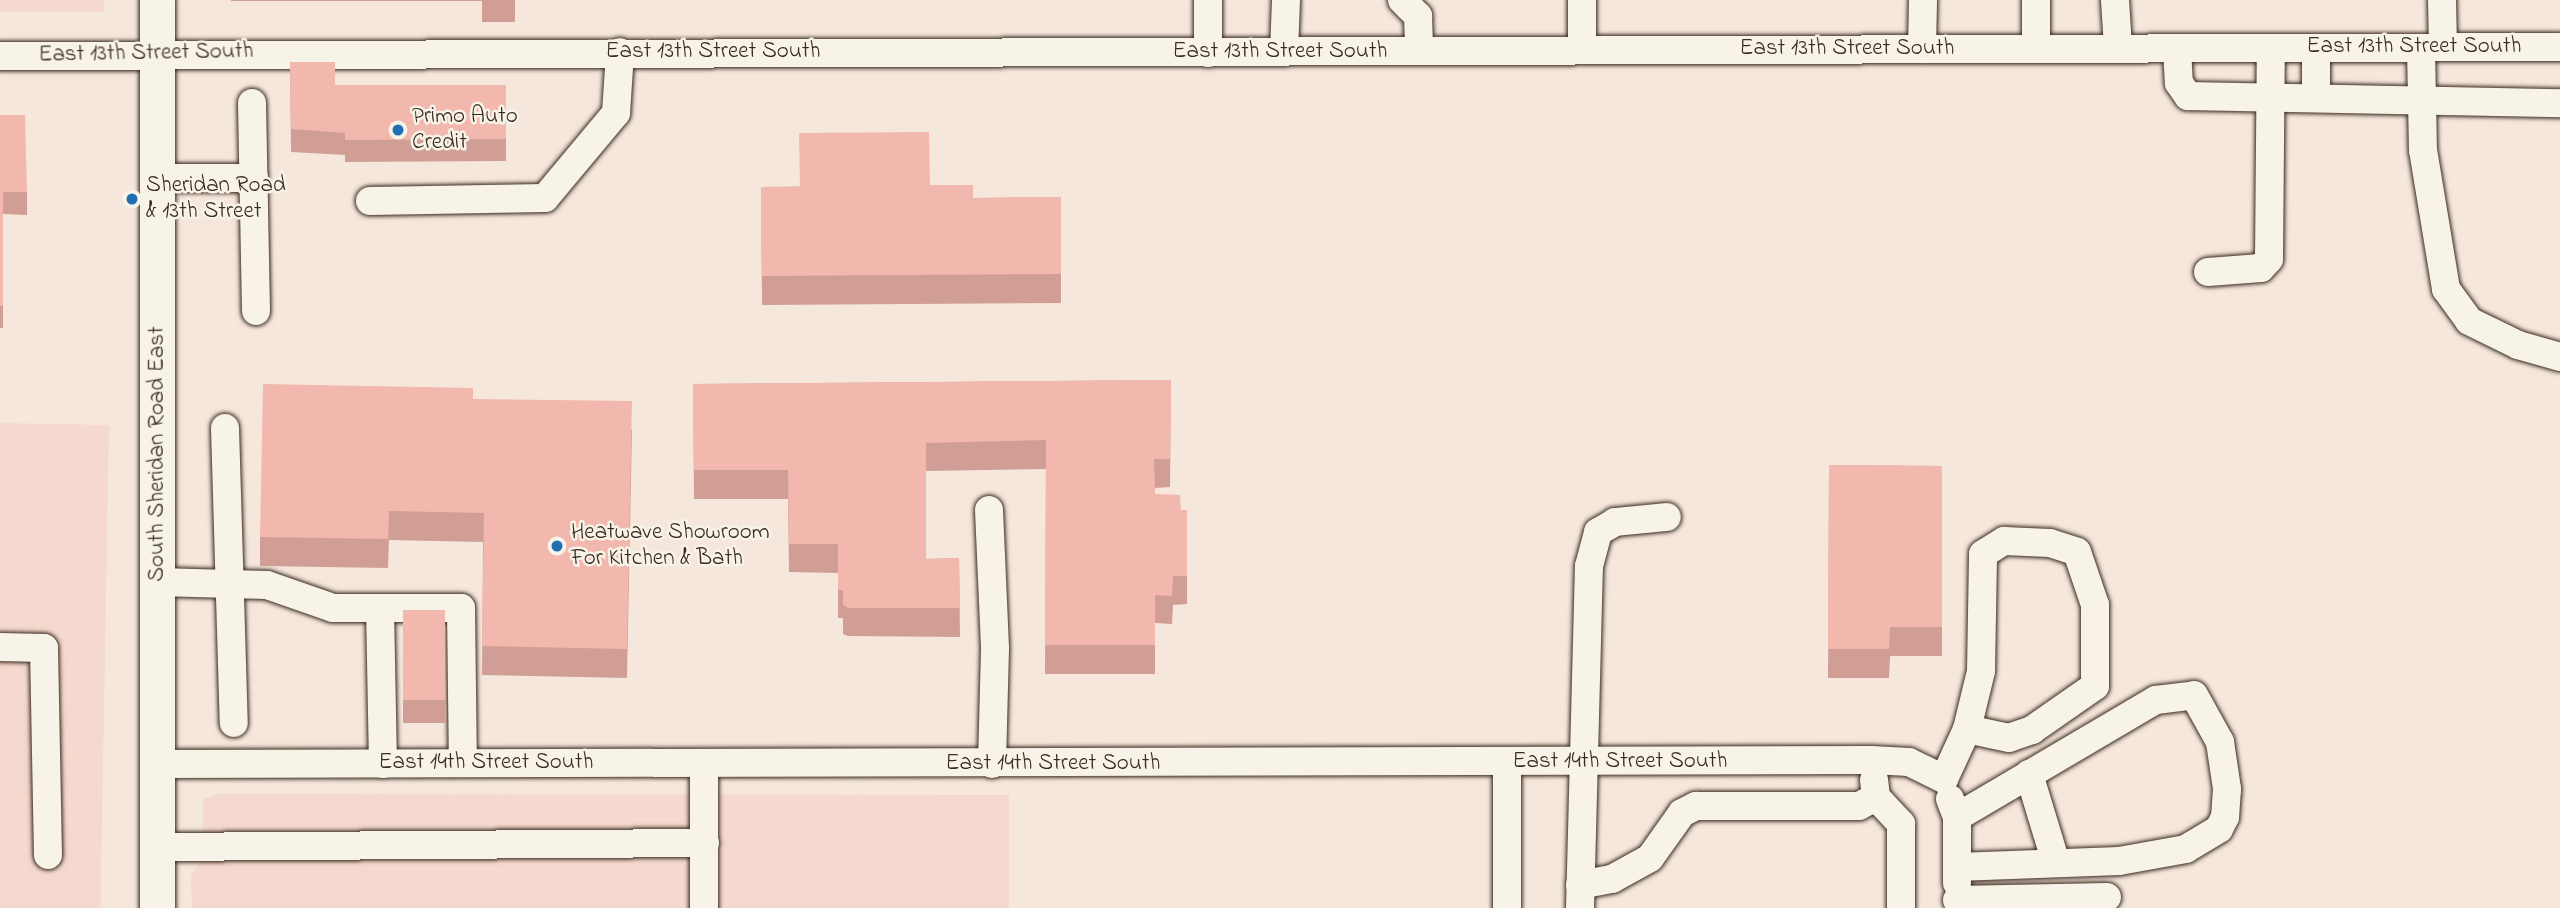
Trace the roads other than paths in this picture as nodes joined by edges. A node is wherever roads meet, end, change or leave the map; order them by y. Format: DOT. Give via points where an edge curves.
graph roads {
  1 [pos="157,0"];
  2 [pos="1208,0"];
  3 [pos="1286,0"];
  4 [pos="1402,0"];
  5 [pos="1581,0"];
  6 [pos="1923,0"];
  7 [pos="2036,0"];
  8 [pos="2115,0"];
  9 [pos="2442,0"];
  10 [pos="2560,47"];
  11 [pos="1922,48"];
  12 [pos="2036,48"];
  13 [pos="2118,48"];
  14 [pos="2177,48"];
  15 [pos="2271,48"];
  16 [pos="2316,48"];
  17 [pos="2432,48"];
  18 [pos="1582,49"];
  19 [pos="1419,51"];
  20 [pos="620,52"];
  21 [pos="1284,52"];
  22 [pos="157,53"];
  23 [pos="1208,53"];
  24 [pos="0,56"];
  25 [pos="2271,97"];
  26 [pos="2316,97"];
  27 [pos="2422,98"];
  28 [pos="252,103"];
  29 [pos="2560,103"];
  30 [pos="158,178"];
  31 [pos="254,178"];
  32 [pos="370,201"];
  33 [pos="2208,272"];
  34 [pos="256,311"];
  35 [pos="2560,357"];
  36 [pos="225,428"];
  37 [pos="989,510"];
  38 [pos="1667,517"];
  39 [pos="158,582"];
  40 [pos="228,584"];
  41 [pos="380,608"];
  42 [pos="0,647"];
  43 [pos="234,723"];
  44 [pos="1967,729"];
  45 [pos="1871,760"];
  46 [pos="1686,762"];
  47 [pos="463,763"];
  48 [pos="704,763"];
  49 [pos="1507,763"];
  50 [pos="1581,763"];
  51 [pos="157,764"];
  52 [pos="383,764"];
  53 [pos="992,764"];
  54 [pos="2029,774"];
  55 [pos="1944,779"];
  56 [pos="1876,797"];
  57 [pos="1696,806"];
  58 [pos="1956,817"];
  59 [pos="705,843"];
  60 [pos="157,847"];
  61 [pos="47,855"];
  62 [pos="2056,863"];
  63 [pos="1957,867"];
  64 [pos="1580,897"];
  65 [pos="2107,897"];
  66 [pos="1957,904"];
  67 [pos="157,908"];
  68 [pos="704,908"];
  69 [pos="1507,908"];
  70 [pos="1901,908"];
  1 -- 22 [label="main road, South Sheridan Road East"];
  2 -- 23 [label="street"];
  3 -- 21 [label="street"];
  4 -- 19 [label="street" via="1418,16"];
  5 -- 18 [label="street"];
  6 -- 11 [label="street"];
  7 -- 12 [label="street"];
  8 -- 13 [label="street"];
  9 -- 17 [label="street"];
  10 -- 17 [label="street, East 13th Street South"];
  11 -- 12 [label="street, East 13th Street South"];
  11 -- 18 [label="street, East 13th Street South"];
  12 -- 13 [label="street, East 13th Street South"];
  13 -- 14 [label="street, East 13th Street South"];
  14 -- 15 [label="street, East 13th Street South"];
  14 -- 25 [label="street" via="2179,83 2188,96"];
  15 -- 16 [label="street, East 13th Street South"];
  15 -- 25 [label="street"];
  16 -- 17 [label="street, East 13th Street South"];
  16 -- 26 [label="street"];
  17 -- 27 [label="street"];
  18 -- 19 [label="street, East 13th Street South"];
  19 -- 21 [label="street, East 13th Street South"];
  20 -- 22 [label="street, East 13th Street South"];
  20 -- 23 [label="street, East 13th Street South"];
  20 -- 32 [label="street" via="616,113 545,198"];
  21 -- 23 [label="street, East 13th Street South"];
  22 -- 24 [label="street, East 13th Street South"];
  22 -- 30 [label="main road, South Sheridan Road East"];
  25 -- 26 [label="street"];
  25 -- 33 [label="street" via="2269,259 2261,268"];
  26 -- 27 [label="street"];
  27 -- 29 [label="street"];
  27 -- 35 [label="street" via="2423,150 2446,289 2469,321 2518,345"];
  28 -- 31 [label="street"];
  30 -- 31 [label="street"];
  30 -- 39 [label="main road, South Sheridan Road East"];
  31 -- 34 [label="street"];
  36 -- 40 [label="street"];
  37 -- 53 [label="street" via="995,649"];
  38 -- 50 [label="street" via="1615,522 1598,533 1588,566"];
  39 -- 40 [label="street"];
  39 -- 51 [label="main road, South Sheridan Road East"];
  40 -- 41 [label="street" via="267,585 333,608"];
  40 -- 43 [label="street"];
  41 -- 47 [label="street" via="461,608"];
  41 -- 52 [label="street"];
  42 -- 61 [label="street" via="44,648"];
  44 -- 44 [label="street" via="1981,671 1983,554 2004,541 2050,543 2077,552 2095,605 2095,686 2032,730 2009,738"];
  44 -- 55 [label="street"];
  45 -- 46 [label="street, East 14th Street South"];
  45 -- 55 [label="street, East 14th Street South" via="1909,762"];
  45 -- 56 [label="street"];
  46 -- 50 [label="street, East 14th Street South"];
  46 -- 57 [label="street"];
  47 -- 48 [label="street, East 14th Street South"];
  47 -- 52 [label="street, East 14th Street South"];
  48 -- 53 [label="street, East 14th Street South"];
  48 -- 59 [label="street"];
  49 -- 50 [label="street, East 14th Street South"];
  49 -- 53 [label="street, East 14th Street South"];
  49 -- 69 [label="street"];
  50 -- 64 [label="street"];
  51 -- 52 [label="street, East 14th Street South"];
  51 -- 60 [label="main road, South Sheridan Road East"];
  54 -- 58 [label="street"];
  54 -- 62 [label="street"];
  54 -- 62 [label="street" via="2156,700 2194,695 2220,742 2227,789 2219,828 2186,849 2119,861"];
  55 -- 58 [label="street"];
  56 -- 57 [label="street" via="1859,806"];
  56 -- 70 [label="street" via="1901,824"];
  57 -- 64 [label="street" via="1682,813 1650,858"];
  58 -- 63 [label="street"];
  59 -- 60 [label="street"];
  59 -- 68 [label="street"];
  60 -- 67 [label="main road, South Sheridan Road East"];
  62 -- 63 [label="street"];
  63 -- 66 [label="street"];
  65 -- 66 [label="street"];
}
